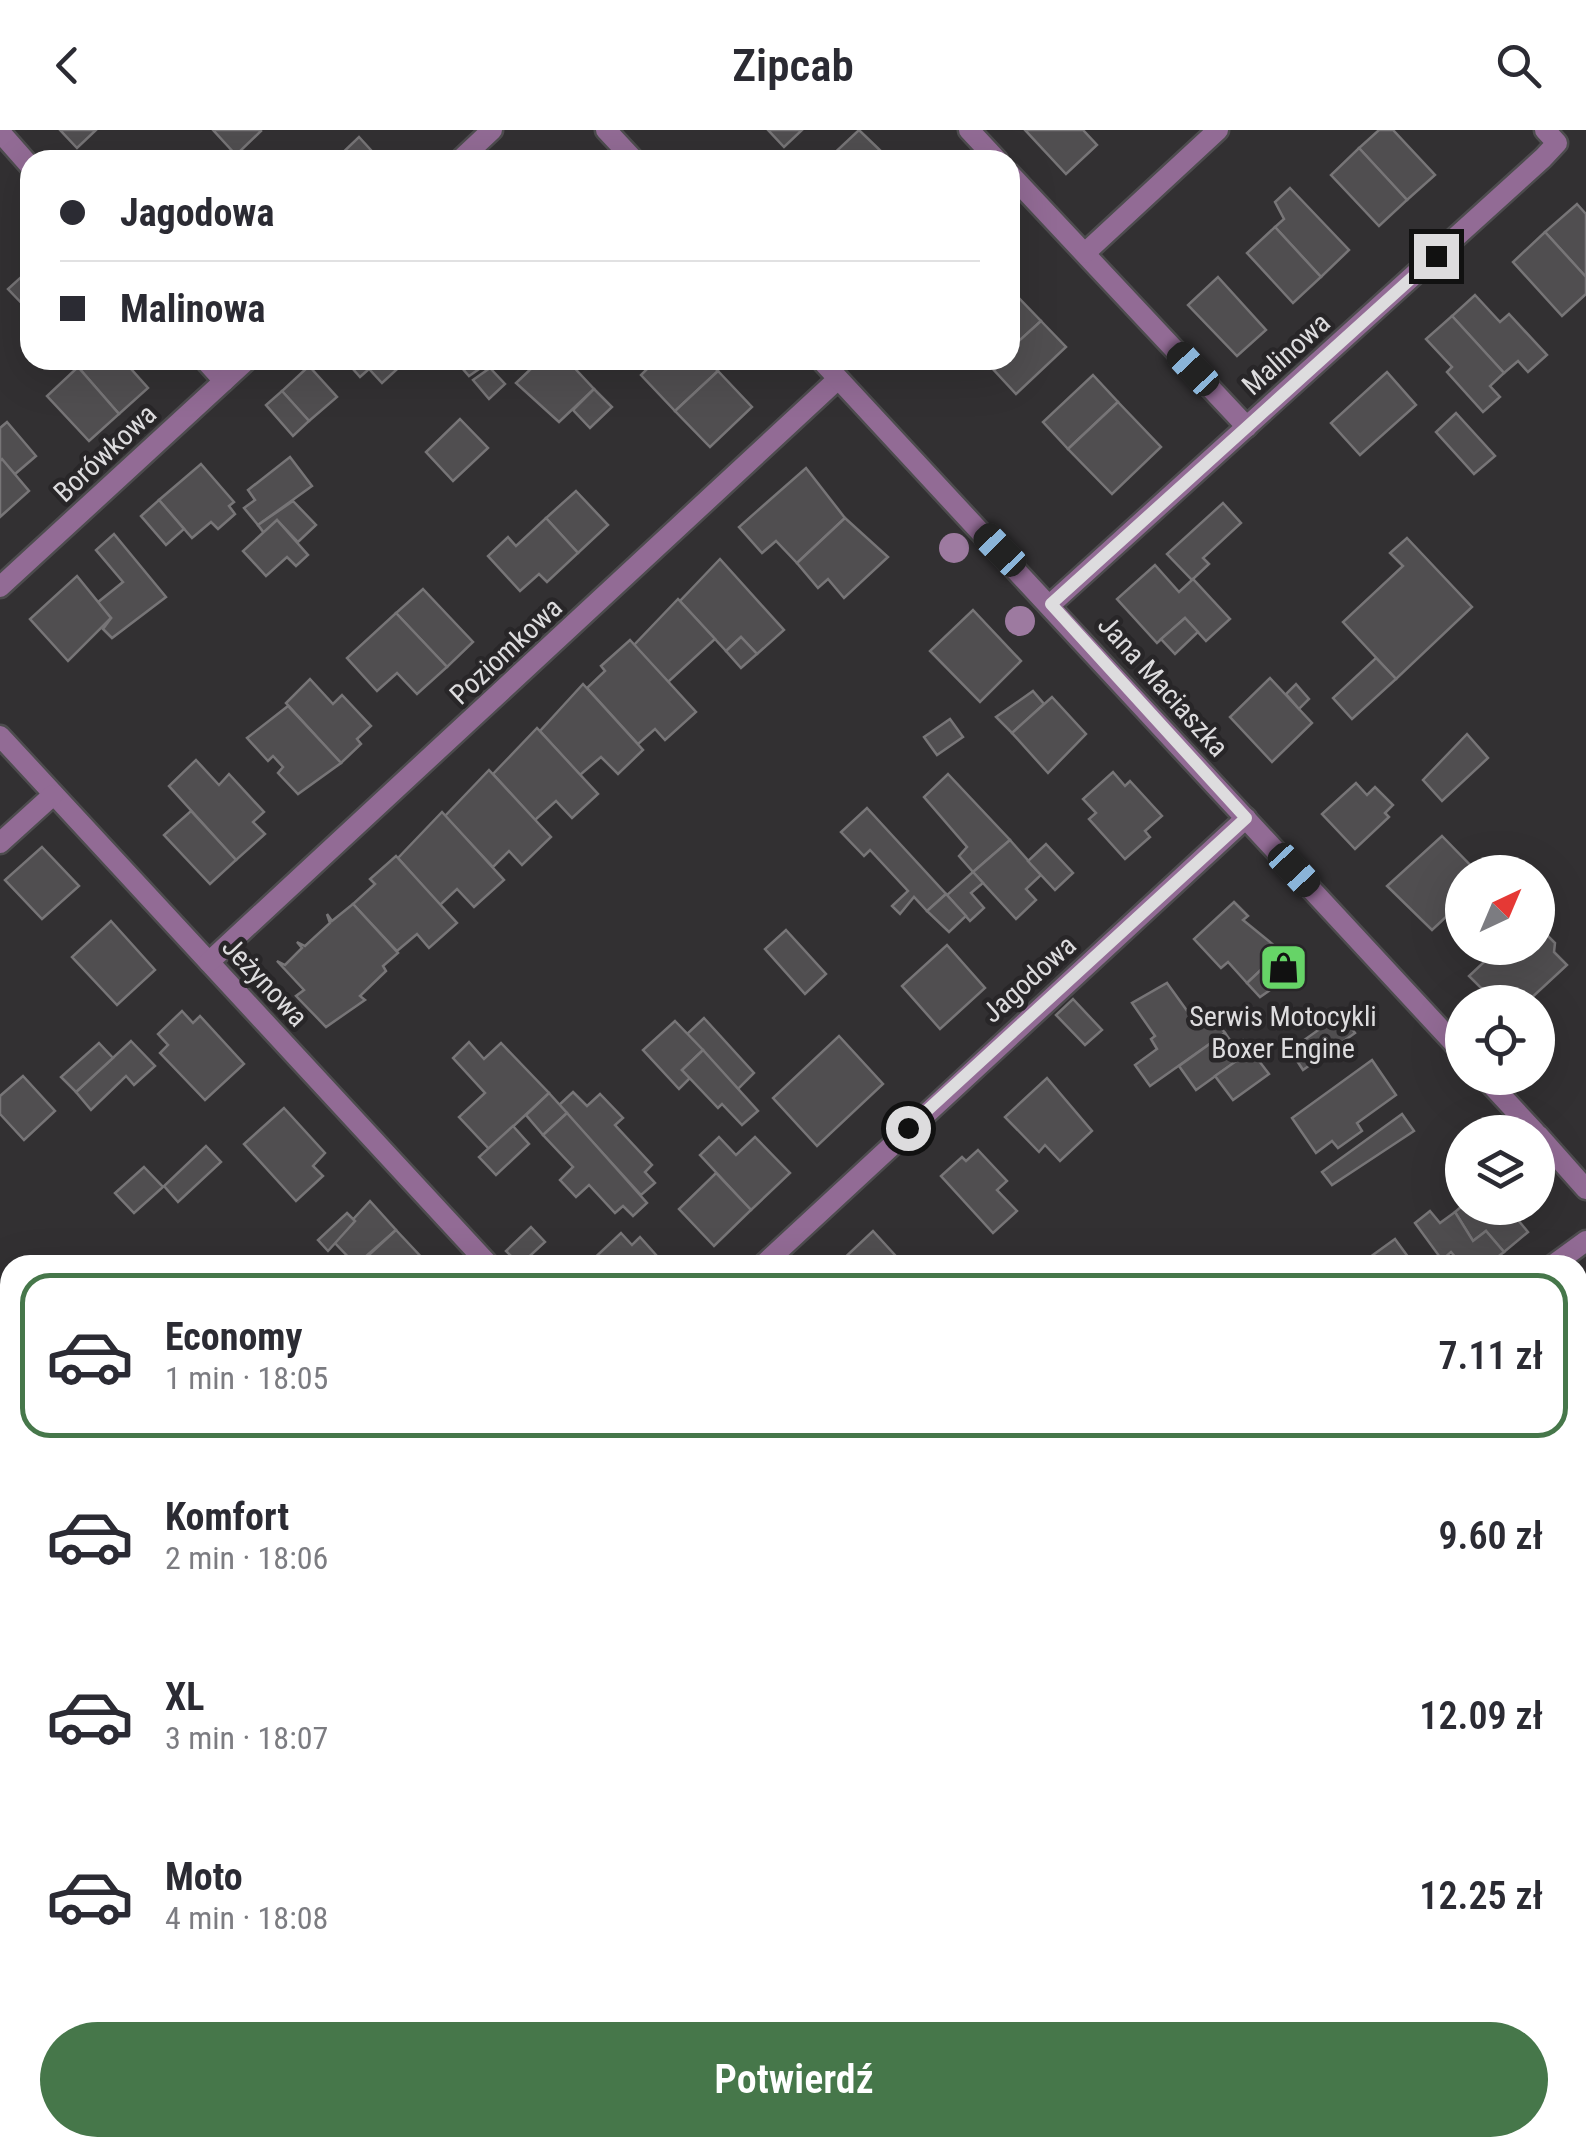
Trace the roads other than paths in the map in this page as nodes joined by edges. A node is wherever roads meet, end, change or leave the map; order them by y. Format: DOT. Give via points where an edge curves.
graph roads {
  1 [pos="492,130"];
  2 [pos="969,130"];
  3 [pos="1218,130"];
  4 [pos="608,131"];
  5 [pos="0,132"];
  6 [pos="1551,136"];
  7 [pos="471,150"];
  8 [pos="625,150"];
  9 [pos="988,150"];
  10 [pos="20,155"];
  11 [pos="1020,185"];
  12 [pos="1085,253"];
  13 [pos="213,370"];
  14 [pos="237,370"];
  15 [pos="830,370"];
  16 [pos="838,379"];
  17 [pos="224,382"];
  18 [pos="1247,427"];
  19 [pos="0,587"];
  20 [pos="1051,604"];
  21 [pos="0,736"];
  22 [pos="53,794"];
  23 [pos="1246,818"];
  24 [pos="0,844"];
  25 [pos="209,962"];
  26 [pos="1445,1034"];
  27 [pos="1501,1095"];
  28 [pos="1519,1115"];
  29 [pos="1555,1155"];
  30 [pos="1586,1189"];
  31 [pos="480,1255"];
  32 [pos="774,1255"];
  1 -- 7 [label="street"];
  2 -- 9 [label="street"];
  3 -- 12 [label="street"];
  4 -- 8 [label="street"];
  5 -- 10 [label="street"];
  6 -- 18 [label="street, Malinowa"];
  11 -- 12 [label="street"];
  12 -- 18 [label="street"];
  13 -- 17 [label="street"];
  14 -- 17 [label="street, Borówkowa"];
  15 -- 16 [label="street, Jana Maciaszka"];
  16 -- 20 [label="street, Jana Maciaszka"];
  16 -- 25 [label="street, Poziomkowa"];
  17 -- 19 [label="street, Borówkowa"];
  18 -- 20 [label="street, Malinowa"];
  20 -- 23 [label="street, Jana Maciaszka"];
  21 -- 22 [label="street, Jeżynowa"];
  22 -- 24 [label="street"];
  22 -- 25 [label="street, Jeżynowa"];
  23 -- 26 [label="street, Jana Maciaszka"];
  23 -- 32 [label="street, Jagodowa"];
  25 -- 31 [label="street, Jeżynowa"];
  27 -- 28 [label="street"];
  29 -- 30 [label="street"];
}
